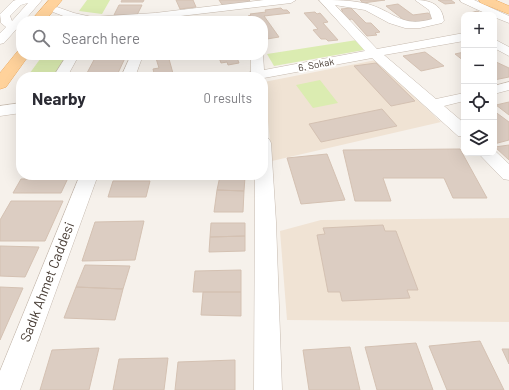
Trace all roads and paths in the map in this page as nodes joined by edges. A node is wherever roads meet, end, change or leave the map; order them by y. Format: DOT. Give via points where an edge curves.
graph roads {
  1 [pos="28,0"];
  2 [pos="37,0"];
  3 [pos="65,0"];
  4 [pos="291,0"];
  5 [pos="420,0"];
  6 [pos="465,0"];
  7 [pos="485,0"];
  8 [pos="325,1"];
  9 [pos="0,3"];
  10 [pos="17,3"];
  11 [pos="56,5"];
  12 [pos="159,6"];
  13 [pos="369,8"];
  14 [pos="509,10"];
  15 [pos="22,16"];
  16 [pos="44,16"];
  17 [pos="50,16"];
  18 [pos="71,16"];
  19 [pos="155,16"];
  20 [pos="188,16"];
  21 [pos="16,23"];
  22 [pos="506,24"];
  23 [pos="13,26"];
  24 [pos="381,26"];
  25 [pos="1,38"];
  26 [pos="461,38"];
  27 [pos="497,45"];
  28 [pos="16,46"];
  29 [pos="509,52"];
  30 [pos="374,53"];
  31 [pos="18,60"];
  32 [pos="70,60"];
  33 [pos="136,60"];
  34 [pos="256,60"];
  35 [pos="0,65"];
  36 [pos="63,72"];
  37 [pos="130,72"];
  38 [pos="255,72"];
  39 [pos="268,73"];
  40 [pos="0,84"];
  41 [pos="509,86"];
  42 [pos="497,89"];
  43 [pos="461,98"];
  44 [pos="434,104"];
  45 [pos="16,109"];
  46 [pos="0,111"];
  47 [pos="461,129"];
  48 [pos="490,156"];
  49 [pos="509,174"];
  50 [pos="87,180"];
  51 [pos="264,180"];
  52 [pos="6,390"];
  53 [pos="268,390"];
  1 -- 10 [label="street"];
  2 -- 15 [label="street"];
  3 -- 11 [label="main road"];
  4 -- 20 [label="street" via="234,12"];
  5 -- 13 [label="street" via="433,8 438,21 404,26"];
  6 -- 22 [label="street"];
  7 -- 14 [label="main road"];
  8 -- 13 [label="street" via="346,2"];
  8 -- 30 [label="street"];
  9 -- 10 [label="street"];
  10 -- 23 [label="street" via="4,16 7,23"];
  11 -- 16 [label="main road"];
  11 -- 17 [label="main road"];
  11 -- 18 [label="street"];
  12 -- 19 [label="street"];
  13 -- 24 [label="street" via="368,14"];
  21 -- 23 [label="street"];
  23 -- 25 [label="street"];
  26 -- 30 [label="street, 6. Sokak"];
  27 -- 29 [label="street"];
  28 -- 35 [label="main road"];
  30 -- 39 [label="street, 6. Sokak"];
  30 -- 44 [label="street"];
  31 -- 40 [label="main road"];
  32 -- 36 [label="street"];
  33 -- 37 [label="street"];
  34 -- 38 [label="street"];
  41 -- 42 [label="street"];
  43 -- 44 [label="street"];
  44 -- 47 [label="street"];
  45 -- 46 [label="street"];
  48 -- 49 [label="street"];
  50 -- 52 [label="street, Sadık Ahmet Caddesi"];
  51 -- 53 [label="street"];
}
